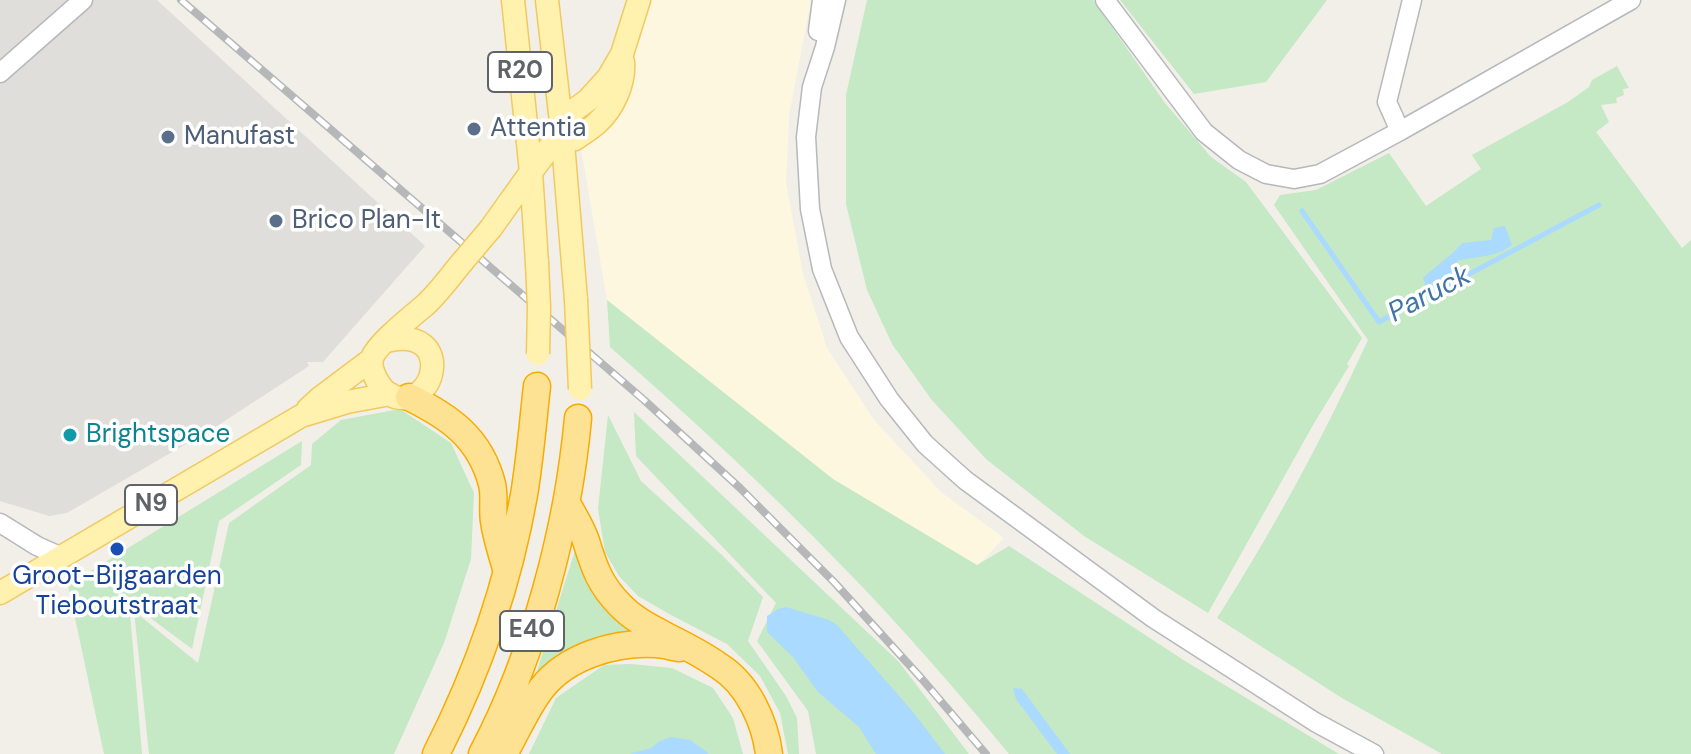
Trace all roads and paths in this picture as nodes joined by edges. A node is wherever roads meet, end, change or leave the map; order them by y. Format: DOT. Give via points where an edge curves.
graph roads {
  1 [pos="83,0"];
  2 [pos="513,0"];
  3 [pos="547,0"];
  4 [pos="639,0"];
  5 [pos="822,0"];
  6 [pos="836,0"];
  7 [pos="1105,0"];
  8 [pos="1412,0"];
  9 [pos="1631,0"];
  10 [pos="0,73"];
  11 [pos="815,74"];
  12 [pos="562,131"];
  13 [pos="1400,131"];
  14 [pos="531,172"];
  15 [pos="386,341"];
  16 [pos="372,359"];
  17 [pos="537,386"];
  18 [pos="400,396"];
  19 [pos="301,416"];
  20 [pos="578,418"];
  21 [pos="567,503"];
  22 [pos="0,523"];
  23 [pos="62,557"];
  24 [pos="507,573"];
  25 [pos="0,593"];
  26 [pos="691,650"];
  27 [pos="436,754"];
  28 [pos="482,754"];
  29 [pos="504,754"];
  30 [pos="769,754"];
  31 [pos="1374,754"];
  1 -- 10 [label="street"];
  2 -- 14 [label="main road, R20"];
  3 -- 12 [label="main road, R20"];
  4 -- 12 [label="main road" via="622,54 624,71 608,110 575,139"];
  5 -- 11 [label="street"];
  6 -- 11 [label="street"];
  7 -- 13 [label="street" via="1204,132 1266,174 1294,179 1320,174"];
  8 -- 13 [label="street" via="1387,102"];
  9 -- 13 [label="street"];
  11 -- 31 [label="street" via="806,137 810,209 822,269 849,337 925,444 965,480 1153,618"];
  12 -- 14 [label="main road"];
  12 -- 20 [label="main road, E40, bridge" via="579,342"];
  14 -- 15 [label="main road, bridge" via="464,260"];
  14 -- 17 [label="main road, E40, bridge" via="539,308"];
  15 -- 16 [label="main road"];
  15 -- 18 [label="main road" via="411,339 428,350 431,359 430,380 421,390"];
  16 -- 18 [label="main road" via="380,387"];
  16 -- 19 [label="main road, N9"];
  17 -- 24 [label="highway, E40" via="525,491"];
  18 -- 19 [label="main road, N9" via="347,402"];
  18 -- 24 [label="highway" via="449,419 483,458 493,485 493,518"];
  19 -- 23 [label="main road, N9"];
  20 -- 21 [label="highway, E40"];
  21 -- 26 [label="highway" via="596,572 620,606"];
  21 -- 28 [label="highway, E40" via="523,660"];
  22 -- 23 [label="street"];
  23 -- 25 [label="main road, N9"];
  24 -- 27 [label="highway, E40" via="476,667"];
  26 -- 29 [label="highway" via="619,646 567,666 542,687"];
  26 -- 30 [label="highway" via="722,667 745,691 767,737"];
}
